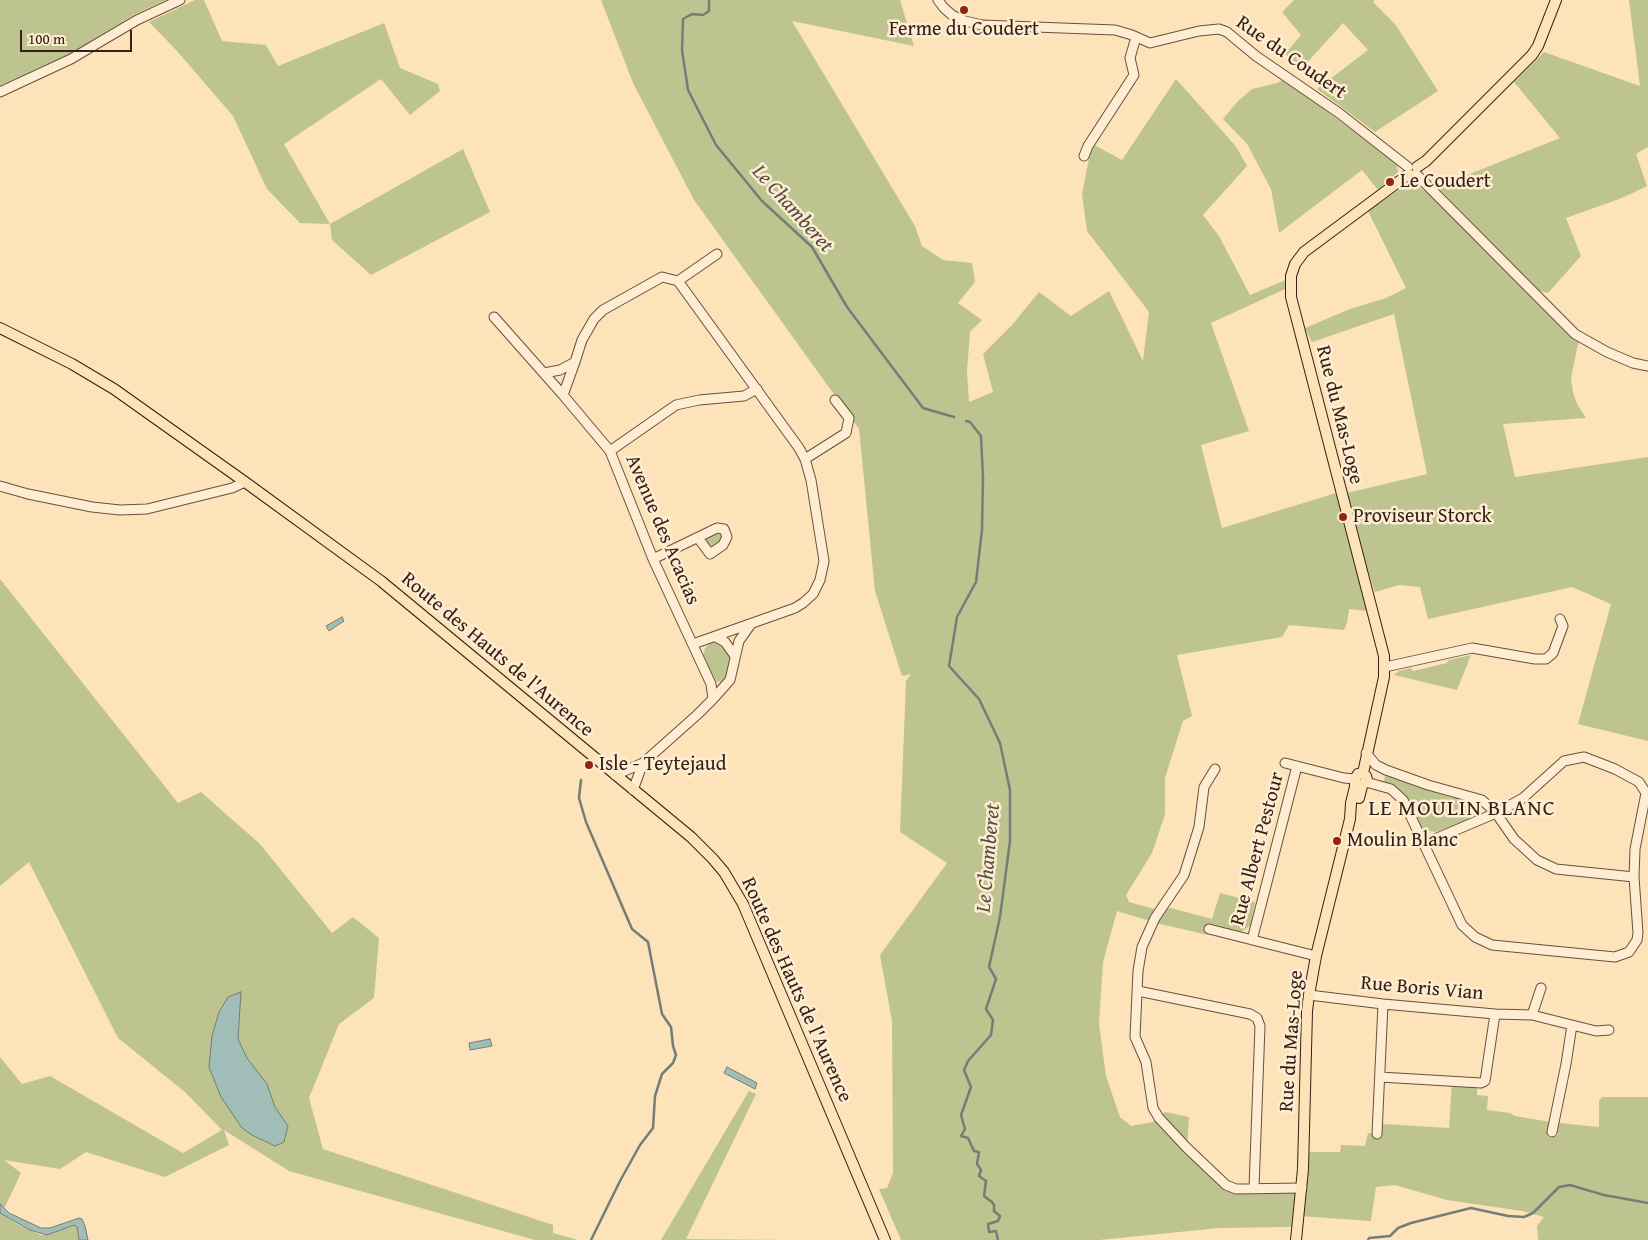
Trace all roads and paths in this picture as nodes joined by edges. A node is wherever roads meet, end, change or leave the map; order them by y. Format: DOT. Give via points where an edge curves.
graph roads {
  1 [pos="180,0"];
  2 [pos="938,0"];
  3 [pos="1556,0"];
  4 [pos="1136,37"];
  5 [pos="0,92"];
  6 [pos="1084,156"];
  7 [pos="1412,170"];
  8 [pos="717,254"];
  9 [pos="678,281"];
  10 [pos="494,317"];
  11 [pos="0,328"];
  12 [pos="575,362"];
  13 [pos="1648,366"];
  14 [pos="544,373"];
  15 [pos="757,389"];
  16 [pos="563,395"];
  17 [pos="835,400"];
  18 [pos="610,451"];
  19 [pos="805,459"];
  20 [pos="245,482"];
  21 [pos="0,486"];
  22 [pos="698,538"];
  23 [pos="653,560"];
  24 [pos="1560,619"];
  25 [pos="751,624"];
  26 [pos="716,637"];
  27 [pos="694,644"];
  28 [pos="735,656"];
  29 [pos="1385,667"];
  30 [pos="714,699"];
  31 [pos="1366,753"];
  32 [pos="643,763"];
  33 [pos="1285,763"];
  34 [pos="1298,766"];
  35 [pos="1215,769"];
  36 [pos="1383,769"];
  37 [pos="615,775"];
  38 [pos="1362,779"];
  39 [pos="633,790"];
  40 [pos="1496,813"];
  41 [pos="1423,844"];
  42 [pos="1634,877"];
  43 [pos="1209,930"];
  44 [pos="1252,940"];
  45 [pos="1316,956"];
  46 [pos="1541,988"];
  47 [pos="1138,991"];
  48 [pos="1309,995"];
  49 [pos="1383,1004"];
  50 [pos="1495,1014"];
  51 [pos="1532,1015"];
  52 [pos="1572,1025"];
  53 [pos="1609,1030"];
  54 [pos="1380,1077"];
  55 [pos="1552,1132"];
  56 [pos="1377,1134"];
  57 [pos="1254,1188"];
  58 [pos="1302,1188"];
  59 [pos="885,1240"];
  60 [pos="1296,1240"];
  1 -- 5 [label="street" via="137,20 71,59"];
  2 -- 4 [label="street, Rue du Coudert" via="952,15 982,25 1115,30"];
  3 -- 7 [label="main road, Rue du Mas-Loge" via="1538,46 1529,58"];
  4 -- 6 [label="street" via="1130,58 1134,75"];
  4 -- 7 [label="street, Rue du Coudert" via="1150,43 1199,31 1218,29 1227,32"];
  7 -- 13 [label="street, Rue du Coudert" via="1575,334 1607,352"];
  7 -- 29 [label="main road, Rue du Mas-Loge" via="1304,252 1291,276 1291,297"];
  8 -- 9 [label="street"];
  9 -- 12 [label="street" via="662,278 603,310 582,340"];
  9 -- 15 [label="street"];
  10 -- 14 [label="street, Avenue des Acacias"];
  11 -- 20 [label="main road, Route des Hauts de l'Aurence" via="114,388"];
  12 -- 14 [label="street" via="560,370"];
  12 -- 16 [label="street"];
  14 -- 16 [label="street, Avenue des Acacias"];
  15 -- 18 [label="street" via="744,396 676,405"];
  15 -- 19 [label="street"];
  16 -- 18 [label="street, Avenue des Acacias"];
  17 -- 19 [label="street" via="849,418 846,433"];
  18 -- 23 [label="street, Avenue des Acacias"];
  19 -- 25 [label="street" via="824,561 820,580 813,594 803,603"];
  20 -- 21 [label="street" via="147,509 120,510"];
  20 -- 37 [label="main road, Route des Hauts de l'Aurence" via="380,581"];
  22 -- 23 [label="street"];
  23 -- 27 [label="street, Avenue des Acacias"];
  24 -- 29 [label="street" via="1564,626 1553,653 1546,659 1472,648"];
  25 -- 26 [label="street"];
  25 -- 28 [label="street" via="739,641"];
  26 -- 27 [label="street"];
  26 -- 28 [label="street" via="725,642"];
  27 -- 30 [label="street, Avenue des Acacias"];
  28 -- 30 [label="street" via="730,680"];
  29 -- 31 [label="main road, Rue du Mas-Loge"];
  30 -- 32 [label="street"];
  31 -- 36 [label="street"];
  31 -- 38 [label="main road, Rue du Mas-Loge"];
  32 -- 37 [label="street"];
  32 -- 39 [label="street"];
  33 -- 34 [label="street, Rue Albert Pestour"];
  34 -- 38 [label="street, Rue Albert Pestour" via="1344,778"];
  34 -- 44 [label="street, Rue Albert Pestour"];
  35 -- 47 [label="street" via="1204,788 1199,827 1184,875 1155,918 1142,947"];
  36 -- 38 [label="street"];
  36 -- 40 [label="street" via="1428,786 1482,800"];
  37 -- 39 [label="main road, Route des Hauts de l'Aurence"];
  38 -- 41 [label="street, Rue Albert Pestour" via="1391,789 1403,800"];
  38 -- 45 [label="main road, Rue du Mas-Loge"];
  39 -- 59 [label="main road, Route des Hauts de l'Aurence" via="691,837 733,886"];
  40 -- 41 [label="street"];
  40 -- 42 [label="street" via="1514,839 1537,860 1556,869"];
  40 -- 42 [label="street" via="1523,798 1564,761 1584,757 1615,768 1639,782 1646,793 1635,849"];
  41 -- 42 [label="street, Rue Albert Pestour" via="1462,925 1475,937 1492,945 1615,957 1625,954 1637,940 1638,933"];
  43 -- 44 [label="street"];
  44 -- 45 [label="street"];
  45 -- 48 [label="main road, Rue du Mas-Loge"];
  46 -- 51 [label="street"];
  47 -- 57 [label="street" via="1135,1036 1146,1062 1153,1108 1187,1148 1226,1185 1236,1189"];
  47 -- 57 [label="street" via="1257,1018 1260,1026"];
  48 -- 49 [label="street, Rue Boris Vian"];
  48 -- 58 [label="main road, Rue du Mas-Loge"];
  49 -- 50 [label="street, Rue Boris Vian"];
  49 -- 54 [label="street"];
  50 -- 51 [label="street, Rue Boris Vian"];
  50 -- 54 [label="street" via="1485,1081 1482,1083"];
  51 -- 52 [label="street, Rue Boris Vian"];
  52 -- 53 [label="street, Rue Boris Vian" via="1596,1031"];
  52 -- 55 [label="street"];
  54 -- 56 [label="street"];
  57 -- 58 [label="street"];
  58 -- 60 [label="main road, Rue du Mas-Loge"];
}
